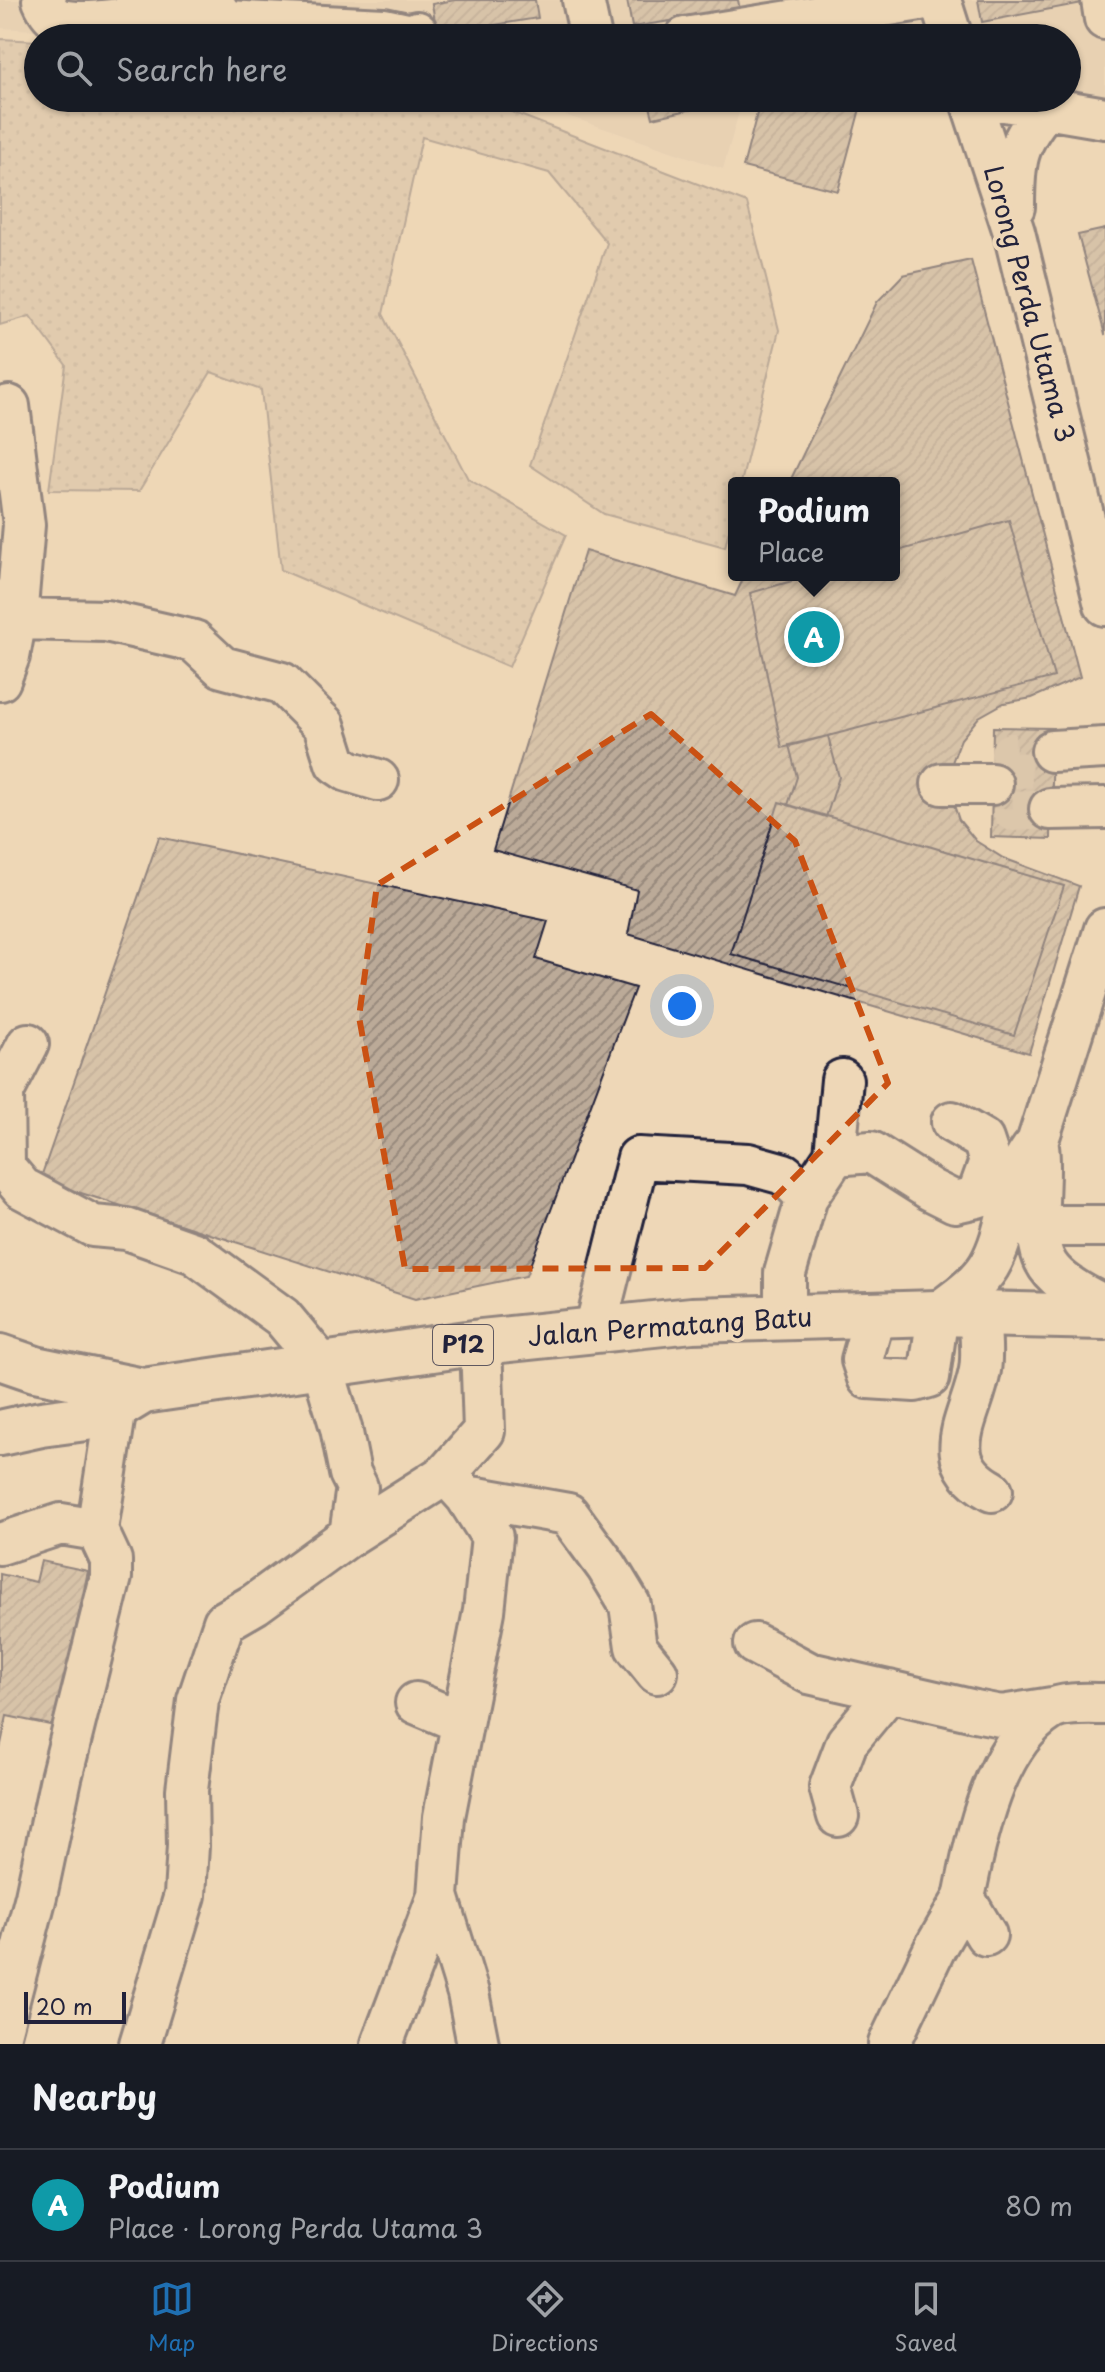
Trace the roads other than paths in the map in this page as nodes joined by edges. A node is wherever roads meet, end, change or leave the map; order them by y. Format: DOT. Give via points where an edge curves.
graph roads {
  1 [pos="43,0"];
  2 [pos="583,0"];
  3 [pos="920,0"];
  4 [pos="940,0"];
  5 [pos="1102,0"];
  6 [pos="212,1"];
  7 [pos="765,13"];
  8 [pos="1105,19"];
  9 [pos="286,24"];
  10 [pos="588,24"];
  11 [pos="730,24"];
  12 [pos="948,24"];
  13 [pos="975,112"];
  14 [pos="1043,112"];
  15 [pos="1070,112"];
  16 [pos="1105,118"];
  17 [pos="1014,232"];
  18 [pos="9,406"];
  19 [pos="1105,605"];
  20 [pos="8,617"];
  21 [pos="0,680"];
  22 [pos="1105,748"];
  23 [pos="1052,751"];
  24 [pos="378,780"];
  25 [pos="942,784"];
  26 [pos="992,784"];
  27 [pos="1105,808"];
  28 [pos="1050,809"];
  29 [pos="1105,929"];
  30 [pos="28,1044"];
  31 [pos="842,1080"];
  32 [pos="952,1122"];
  33 [pos="1037,1143"];
  34 [pos="835,1155"];
  35 [pos="2,1164"];
  36 [pos="807,1197"];
  37 [pos="1039,1226"];
  38 [pos="1105,1226"];
  39 [pos="1105,1306"];
  40 [pos="958,1313"];
  41 [pos="875,1314"];
  42 [pos="785,1317"];
  43 [pos="1105,1317"];
  44 [pos="595,1330"];
  45 [pos="481,1342"];
  46 [pos="0,1357"];
  47 [pos="322,1365"];
  48 [pos="129,1399"];
  49 [pos="0,1433"];
  50 [pos="456,1485"];
  51 [pos="992,1491"];
  52 [pos="97,1530"];
  53 [pos="350,1535"];
  54 [pos="0,1544"];
  55 [pos="755,1644"];
  56 [pos="657,1673"];
  57 [pos="889,1691"];
  58 [pos="416,1703"];
  59 [pos="1105,1704"];
  60 [pos="1052,1708"];
  61 [pos="461,1722"];
  62 [pos="838,1816"];
  63 [pos="438,1896"];
  64 [pos="964,1898"];
  65 [pos="986,1935"];
  66 [pos="0,2034"];
  67 [pos="140,2044"];
  68 [pos="382,2044"];
  69 [pos="478,2044"];
  70 [pos="889,2044"];
  1 -- 6 [label="street" via="57,19 92,22"];
  2 -- 10 [label="street"];
  3 -- 7 [label="street"];
  4 -- 12 [label="street"];
  5 -- 8 [label="street"];
  6 -- 9 [label="street" via="227,21"];
  7 -- 11 [label="street"];
  13 -- 17 [label="street, Lorong Perda Utama 3"];
  14 -- 17 [label="street" via="1017,155"];
  15 -- 16 [label="street"];
  17 -- 19 [label="street, Lorong Perda Utama 3"];
  18 -- 20 [label="street" via="24,525"];
  20 -- 21 [label="street" via="9,656"];
  20 -- 24 [label="street" via="106,621 194,641 222,667 282,683 324,725 336,763"];
  22 -- 23 [label="street"];
  25 -- 26 [label="street"];
  27 -- 28 [label="street"];
  29 -- 33 [label="street"];
  30 -- 35 [label="street" via="3,1092"];
  31 -- 34 [label="street"];
  32 -- 34 [label="street" via="983,1140 990,1161 977,1197 955,1202 871,1152"];
  33 -- 37 [label="street"];
  33 -- 40 [label="street" via="1019,1170 990,1265"];
  34 -- 36 [label="street"];
  35 -- 47 [label="street" via="22,1188 93,1226 126,1229 194,1253 282,1317"];
  36 -- 42 [label="street" via="785,1273"];
  36 -- 44 [label="street" via="784,1174 748,1164 638,1158"];
  37 -- 38 [label="street"];
  37 -- 39 [label="street" via="1048,1267"];
  40 -- 41 [label="main road, Jalan Permatang Batu / P12"];
  40 -- 41 [label="street" via="929,1377 915,1381 868,1378 862,1360"];
  40 -- 43 [label="main road, Jalan Permatang Batu / P12"];
  40 -- 51 [label="street" via="981,1369 959,1450 972,1480"];
  41 -- 42 [label="main road, Jalan Permatang Batu / P12"];
  42 -- 44 [label="main road, Jalan Permatang Batu / P12"];
  44 -- 45 [label="main road, Jalan Permatang Batu / P12"];
  45 -- 47 [label="main road, Jalan Permatang Batu / P12"];
  45 -- 50 [label="street" via="484,1431"];
  46 -- 48 [label="main road, Jalan Permatang Batu / P12"];
  47 -- 48 [label="main road, Jalan Permatang Batu / P12"];
  47 -- 53 [label="street" via="357,1487"];
  48 -- 49 [label="main road, Jalan Permatang Batu / P12" via="86,1418"];
  48 -- 52 [label="street"];
  50 -- 53 [label="street"];
  50 -- 56 [label="street" via="568,1514 630,1605 636,1647"];
  50 -- 61 [label="street" via="492,1537 484,1611"];
  52 -- 54 [label="street" via="61,1524"];
  52 -- 66 [label="street" via="111,1560 111,1577"];
  53 -- 67 [label="street" via="224,1622 198,1700 187,1790 185,1895"];
  55 -- 57 [label="street" via="809,1673"];
  57 -- 60 [label="street" via="1001,1716"];
  57 -- 62 [label="street" via="847,1742 830,1787"];
  58 -- 61 [label="street"];
  59 -- 60 [label="street"];
  60 -- 64 [label="street" via="1023,1733 997,1779"];
  61 -- 63 [label="street" via="444,1817"];
  63 -- 68 [label="street"];
  63 -- 69 [label="street"];
  64 -- 65 [label="street"];
  64 -- 70 [label="street"];
}
